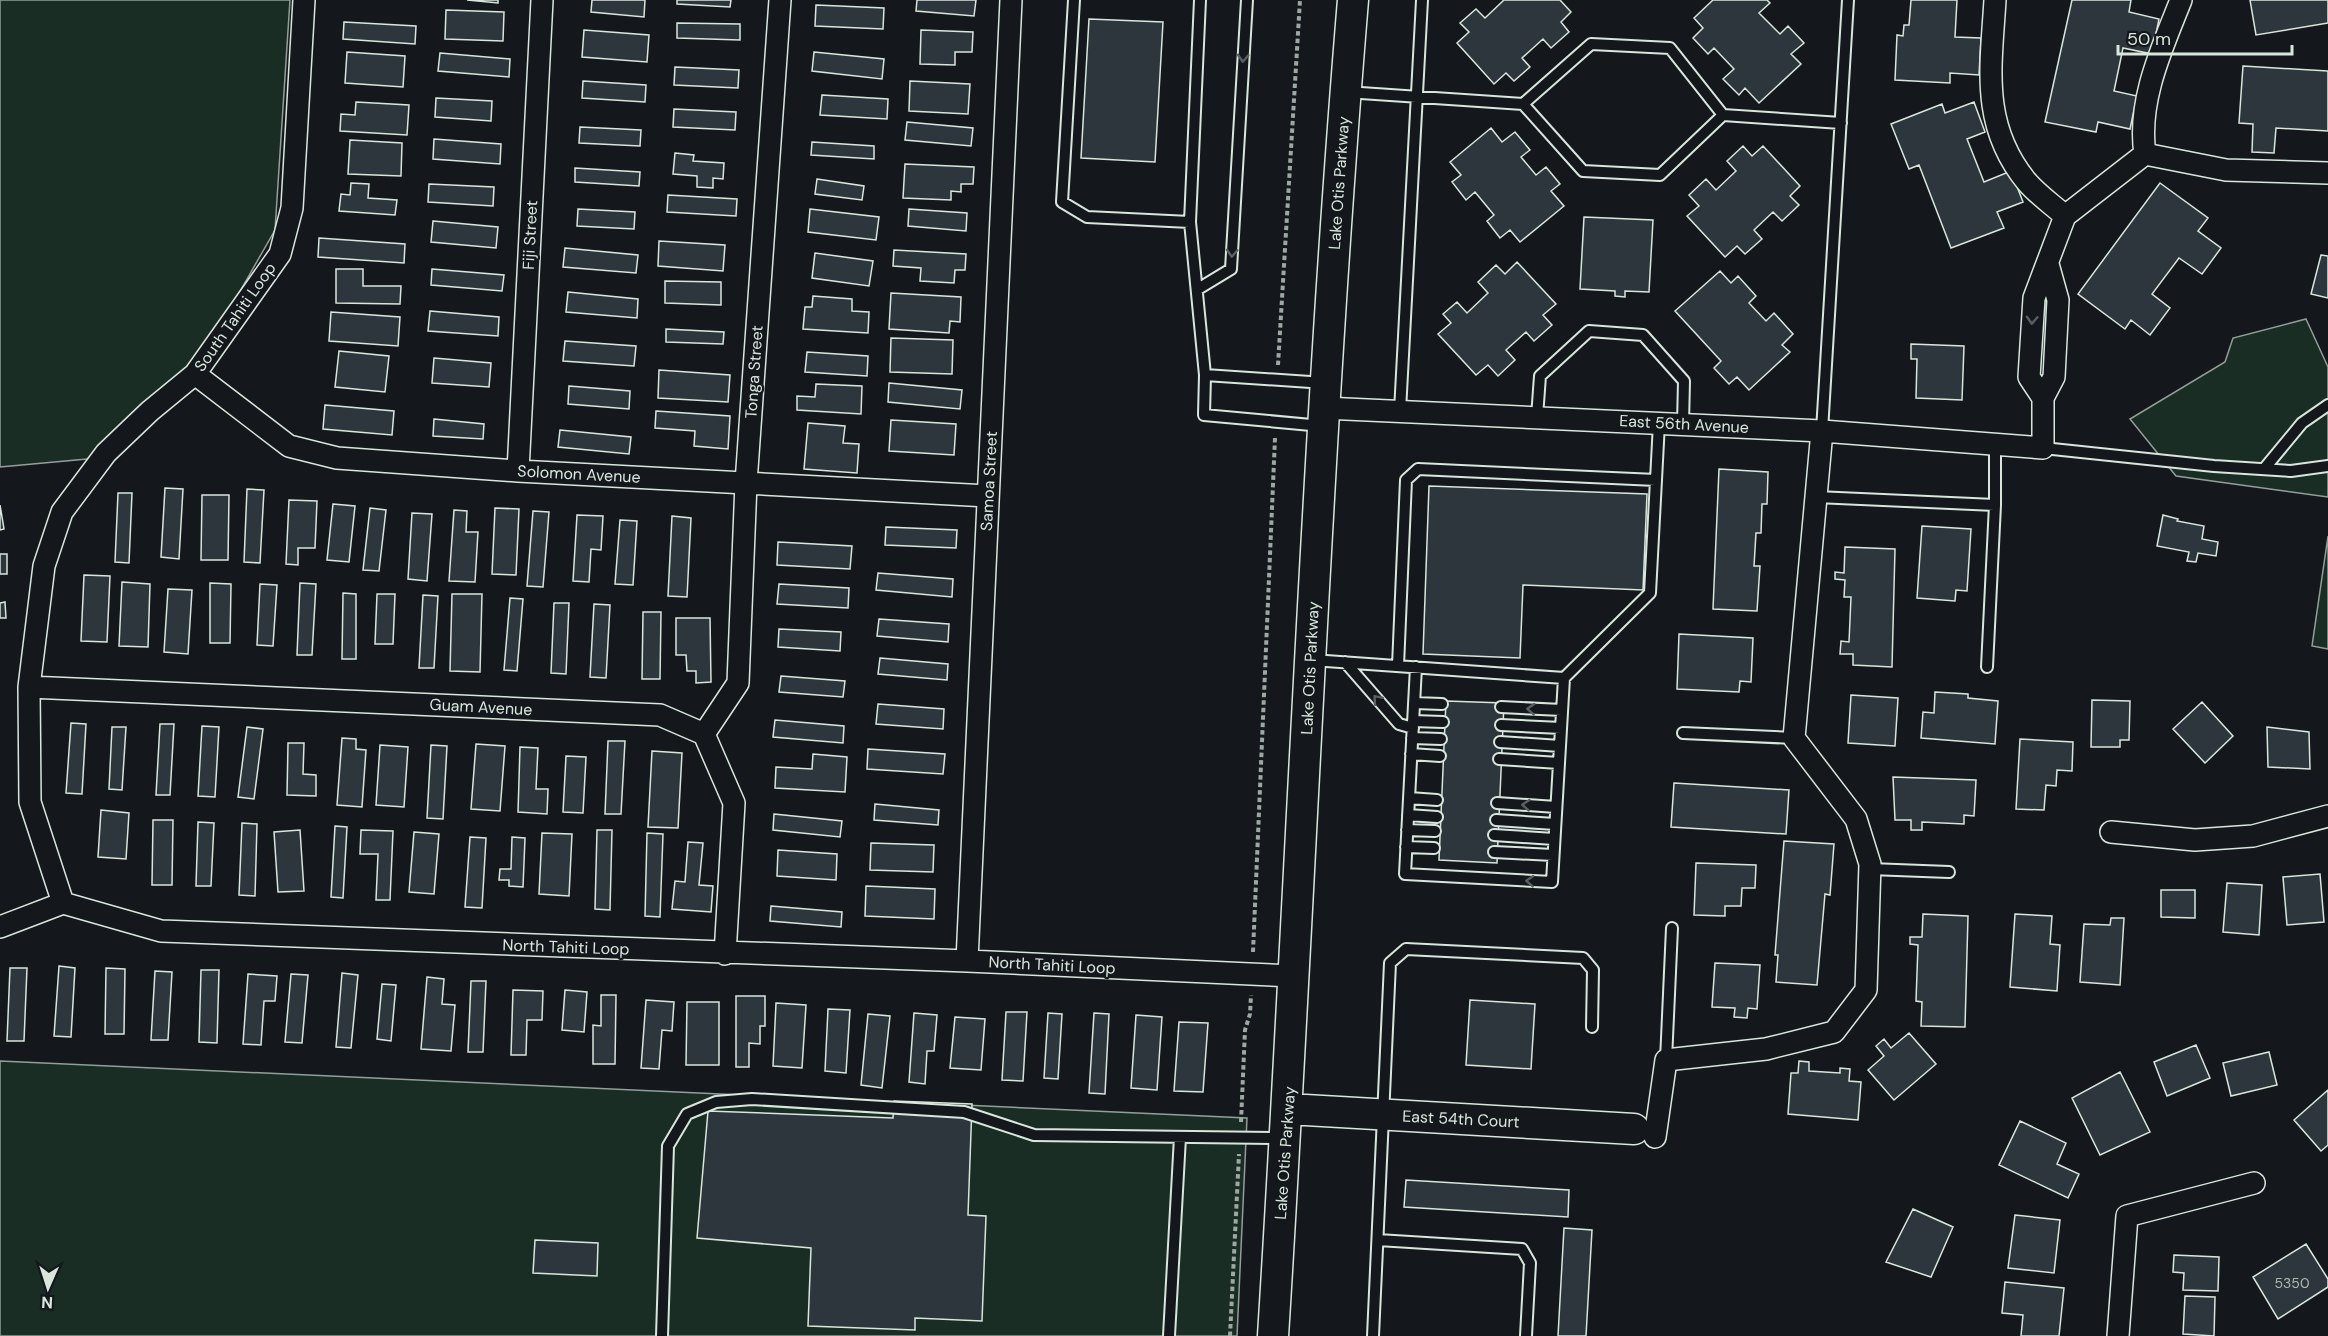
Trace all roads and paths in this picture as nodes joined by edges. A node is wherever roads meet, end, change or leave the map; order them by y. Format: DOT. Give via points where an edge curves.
graph roads {
  1 [pos="304,0"];
  2 [pos="542,0"];
  3 [pos="780,0"];
  4 [pos="1011,0"];
  5 [pos="1074,0"];
  6 [pos="1200,0"];
  7 [pos="1247,0"];
  8 [pos="1300,0"];
  9 [pos="1353,0"];
  10 [pos="1422,0"];
  11 [pos="1848,0"];
  12 [pos="1995,0"];
  13 [pos="2181,0"];
  14 [pos="1346,92"];
  15 [pos="1417,97"];
  16 [pos="1523,104"];
  17 [pos="1723,115"];
  18 [pos="1841,123"];
  19 [pos="2145,154"];
  20 [pos="2328,173"];
  21 [pos="2065,216"];
  22 [pos="1190,222"];
  23 [pos="1198,289"];
  24 [pos="195,374"];
  25 [pos="1205,375"];
  26 [pos="1278,379"];
  27 [pos="2328,405"];
  28 [pos="1324,406"];
  29 [pos="1400,411"];
  30 [pos="1537,417"];
  31 [pos="1275,422"];
  32 [pos="1659,423"];
  33 [pos="1683,424"];
  34 [pos="1822,431"];
  35 [pos="1995,446"];
  36 [pos="2043,448"];
  37 [pos="2328,466"];
  38 [pos="2264,469"];
  39 [pos="518,471"];
  40 [pos="1656,480"];
  41 [pos="746,483"];
  42 [pos="988,496"];
  43 [pos="1816,497"];
  44 [pos="1995,506"];
  45 [pos="1310,660"];
  46 [pos="1345,662"];
  47 [pos="1398,666"];
  48 [pos="1416,667"];
  49 [pos="1987,668"];
  50 [pos="1563,678"];
  51 [pos="29,687"];
  52 [pos="1414,703"];
  53 [pos="1442,704"];
  54 [pos="1501,707"];
  55 [pos="1562,710"];
  56 [pos="1443,722"];
  57 [pos="1501,725"];
  58 [pos="1561,728"];
  59 [pos="1413,729"];
  60 [pos="1683,733"];
  61 [pos="704,734"];
  62 [pos="1794,738"];
  63 [pos="1442,739"];
  64 [pos="1500,742"];
  65 [pos="1560,746"];
  66 [pos="1411,754"];
  67 [pos="1440,756"];
  68 [pos="1499,759"];
  69 [pos="1559,763"];
  70 [pos="1409,798"];
  71 [pos="1437,800"];
  72 [pos="1497,803"];
  73 [pos="1556,807"];
  74 [pos="1408,815"];
  75 [pos="1437,816"];
  76 [pos="2328,816"];
  77 [pos="1496,820"];
  78 [pos="1555,824"];
  79 [pos="1407,830"];
  80 [pos="1435,831"];
  81 [pos="2111,832"];
  82 [pos="1494,835"];
  83 [pos="1554,838"];
  84 [pos="1406,847"];
  85 [pos="1434,848"];
  86 [pos="1494,852"];
  87 [pos="1553,855"];
  88 [pos="1870,869"];
  89 [pos="1949,872"];
  90 [pos="63,903"];
  91 [pos="0,927"];
  92 [pos="1672,928"];
  93 [pos="725,954"];
  94 [pos="967,961"];
  95 [pos="1252,975"];
  96 [pos="1294,976"];
  97 [pos="1592,1027"];
  98 [pos="1666,1060"];
  99 [pos="1288,1109"];
  100 [pos="1383,1114"];
  101 [pos="1644,1132"];
  102 [pos="1180,1137"];
  103 [pos="1240,1138"];
  104 [pos="1286,1138"];
  105 [pos="2253,1183"];
  106 [pos="1378,1240"];
  107 [pos="662,1336"];
  108 [pos="1169,1336"];
  109 [pos="1230,1336"];
  110 [pos="1273,1336"];
  111 [pos="1373,1336"];
  112 [pos="1526,1336"];
  113 [pos="2118,1336"];
  1 -- 24 [label="street, South Tahiti Loop" via="292,208 280,254"];
  2 -- 39 [label="street, Fiji Street"];
  3 -- 41 [label="street, Tonga Street"];
  4 -- 42 [label="street, Samoa Street"];
  5 -- 22 [label="lane" via="1062,202 1087,217"];
  6 -- 22 [label="lane"];
  7 -- 23 [label="lane, one-way" via="1231,269"];
  8 -- 26 [label="path"];
  9 -- 14 [label="main road, Lake Otis Parkway"];
  10 -- 15 [label="lane"];
  11 -- 18 [label="lane"];
  12 -- 21 [label="street" via="1989,85 1995,121 2019,172"];
  13 -- 19 [label="street" via="2153,75 2142,133"];
  14 -- 15 [label="lane"];
  14 -- 28 [label="main road, Lake Otis Parkway"];
  15 -- 16 [label="lane"];
  15 -- 29 [label="lane"];
  16 -- 17 [label="lane" via="1583,171 1660,175"];
  16 -- 17 [label="lane" via="1591,44 1670,48"];
  17 -- 18 [label="lane"];
  18 -- 34 [label="lane"];
  19 -- 20 [label="street" via="2226,170"];
  19 -- 21 [label="street"];
  21 -- 36 [label="street" via="2048,264 2058,300 2054,377 2043,398"];
  22 -- 23 [label="lane"];
  23 -- 25 [label="lane"];
  24 -- 39 [label="street, Solomon Avenue" via="289,446 337,458"];
  24 -- 51 [label="street, South Tahiti Loop" via="105,453 62,512 44,566"];
  25 -- 26 [label="lane"];
  25 -- 31 [label="lane" via="1204,415"];
  26 -- 28 [label="lane"];
  27 -- 38 [label="lane" via="2302,423"];
  28 -- 29 [label="street, East 56th Avenue"];
  28 -- 31 [label="lane"];
  28 -- 45 [label="main road, Lake Otis Parkway"];
  29 -- 30 [label="street, East 56th Avenue"];
  30 -- 32 [label="street, East 56th Avenue"];
  30 -- 33 [label="lane" via="1540,376 1589,331 1643,335 1684,381"];
  31 -- 95 [label="path"];
  32 -- 33 [label="street, East 56th Avenue"];
  32 -- 40 [label="lane"];
  33 -- 34 [label="street, East 56th Avenue"];
  34 -- 35 [label="street, East 56th Avenue"];
  34 -- 43 [label="street"];
  35 -- 36 [label="street, East 56th Avenue"];
  35 -- 44 [label="lane"];
  36 -- 38 [label="lane"];
  37 -- 38 [label="lane" via="2291,471"];
  39 -- 41 [label="street, Solomon Avenue"];
  40 -- 47 [label="lane" via="1418,469 1406,480"];
  40 -- 50 [label="lane" via="1650,593"];
  41 -- 42 [label="street, Solomon Avenue"];
  41 -- 61 [label="street, Tonga Street" via="738,683"];
  42 -- 94 [label="street, Samoa Street"];
  43 -- 44 [label="lane"];
  43 -- 62 [label="street"];
  44 -- 49 [label="lane"];
  45 -- 46 [label="lane"];
  45 -- 96 [label="main road, Lake Otis Parkway"];
  46 -- 47 [label="lane"];
  59 -- 46 [label="lane, one-way" via="1399,724"];
  47 -- 48 [label="lane"];
  48 -- 50 [label="lane"];
  48 -- 52 [label="lane"];
  50 -- 55 [label="lane"];
  51 -- 61 [label="street, Guam Avenue" via="660,715"];
  51 -- 90 [label="street" via="30,802"];
  52 -- 53 [label="lane"];
  52 -- 59 [label="lane"];
  55 -- 54 [label="lane, one-way"];
  55 -- 58 [label="lane"];
  56 -- 59 [label="lane"];
  57 -- 58 [label="lane"];
  58 -- 65 [label="lane"];
  59 -- 63 [label="lane"];
  59 -- 66 [label="lane"];
  60 -- 62 [label="lane"];
  61 -- 93 [label="street" via="734,803"];
  62 -- 88 [label="street" via="1856,819"];
  64 -- 65 [label="lane"];
  65 -- 69 [label="lane"];
  66 -- 67 [label="lane"];
  66 -- 70 [label="lane"];
  68 -- 69 [label="lane"];
  69 -- 73 [label="lane"];
  70 -- 71 [label="lane"];
  70 -- 74 [label="lane"];
  73 -- 72 [label="lane, one-way"];
  73 -- 78 [label="lane"];
  74 -- 75 [label="lane"];
  74 -- 79 [label="lane"];
  76 -- 81 [label="street" via="2253,836 2195,840"];
  77 -- 78 [label="lane"];
  78 -- 83 [label="lane"];
  79 -- 80 [label="lane"];
  79 -- 84 [label="lane"];
  82 -- 83 [label="lane"];
  83 -- 87 [label="lane"];
  84 -- 85 [label="lane"];
  87 -- 84 [label="lane, one-way" via="1552,882 1405,874"];
  86 -- 87 [label="lane"];
  88 -- 89 [label="lane"];
  88 -- 98 [label="street" via="1866,990 1834,1032 1766,1049"];
  90 -- 91 [label="street"];
  90 -- 93 [label="street, North Tahiti Loop" via="161,931"];
  92 -- 98 [label="lane"];
  93 -- 94 [label="street, North Tahiti Loop"];
  94 -- 95 [label="street, North Tahiti Loop"];
  95 -- 96 [label="street, North Tahiti Loop"];
  95 -- 103 [label="path"];
  96 -- 99 [label="main road, Lake Otis Parkway"];
  97 -- 100 [label="lane" via="1593,970 1583,958 1406,950 1390,963"];
  98 -- 101 [label="street"];
  99 -- 100 [label="main road, East 54th Court"];
  99 -- 104 [label="main road, Lake Otis Parkway"];
  100 -- 101 [label="main road, East 54th Court"];
  100 -- 106 [label="lane"];
  102 -- 103 [label="lane"];
  102 -- 107 [label="lane" via="1034,1135 964,1112 752,1099 716,1102 687,1114 668,1146"];
  102 -- 108 [label="lane"];
  103 -- 104 [label="lane"];
  103 -- 109 [label="path"];
  104 -- 110 [label="main road, Lake Otis Parkway"];
  105 -- 113 [label="street" via="2127,1216"];
  106 -- 111 [label="lane"];
  106 -- 112 [label="lane" via="1522,1249 1530,1263"];
}
